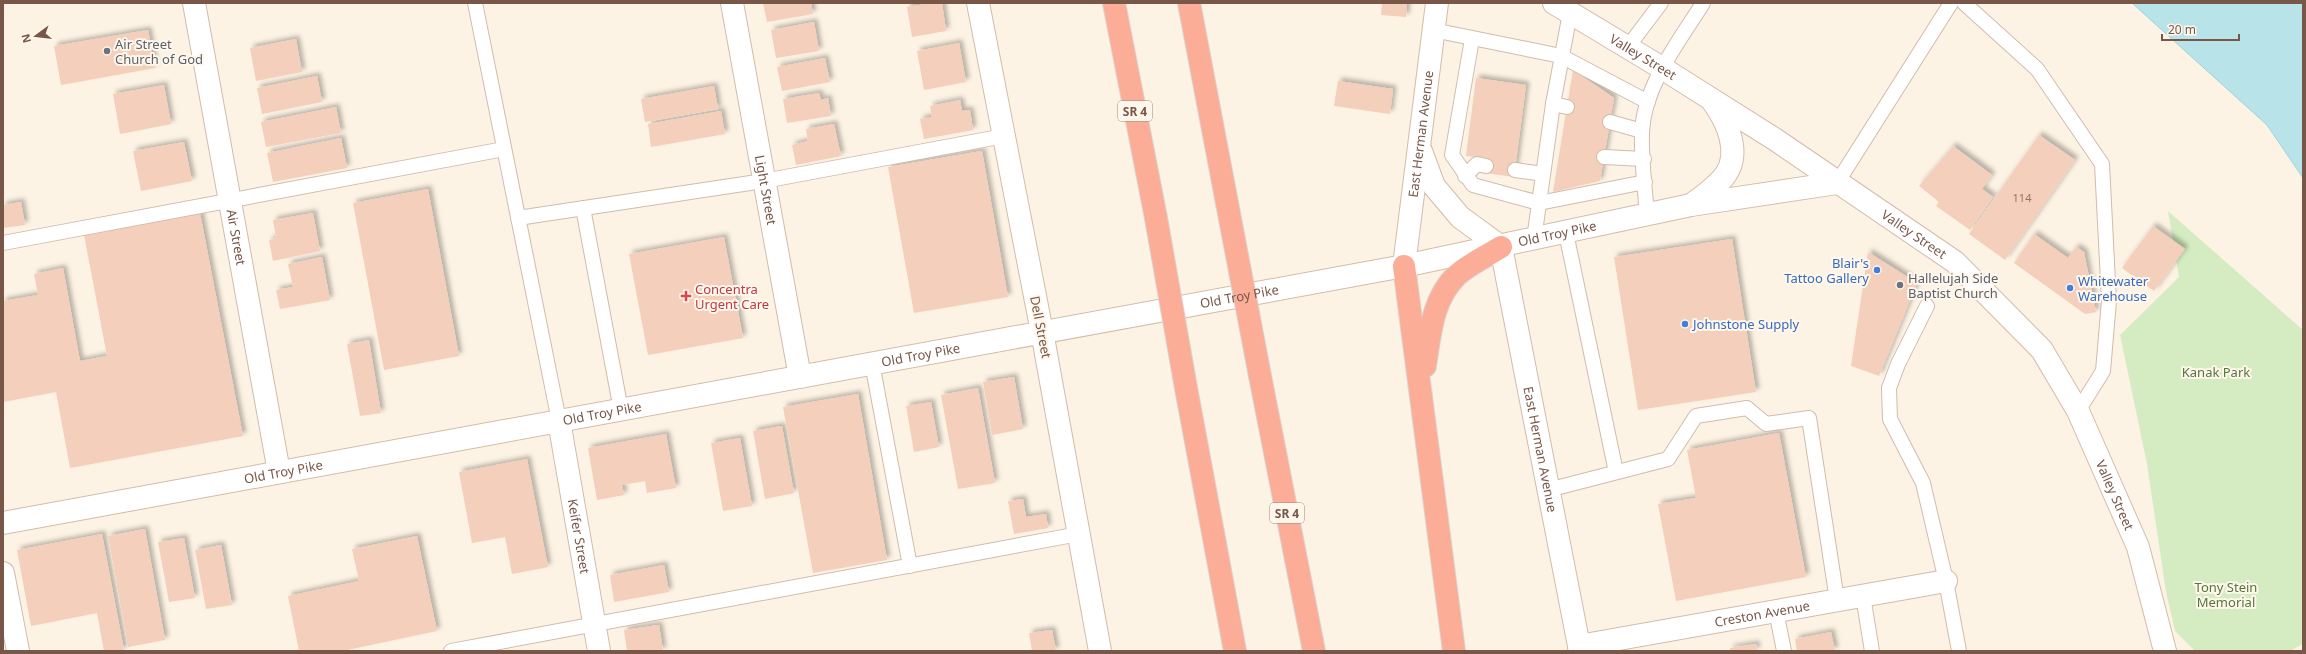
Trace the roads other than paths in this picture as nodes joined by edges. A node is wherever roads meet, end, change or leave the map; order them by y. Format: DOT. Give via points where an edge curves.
graph roads {
  1 [pos="194,3"];
  2 [pos="476,3"];
  3 [pos="732,3"];
  4 [pos="978,3"];
  5 [pos="1114,3"];
  6 [pos="1189,3"];
  7 [pos="1437,3"];
  8 [pos="1660,3"];
  9 [pos="1703,3"];
  10 [pos="1951,3"];
  11 [pos="1964,3"];
  12 [pos="1562,8"];
  13 [pos="1432,30"];
  14 [pos="1472,39"];
  15 [pos="1627,48"];
  16 [pos="1561,56"];
  17 [pos="1662,68"];
  18 [pos="1712,100"];
  19 [pos="1648,102"];
  20 [pos="1610,122"];
  21 [pos="1642,131"];
  22 [pos="1004,136"];
  23 [pos="1420,148"];
  24 [pos="504,149"];
  25 [pos="1604,157"];
  26 [pos="1644,159"];
  27 [pos="1486,166"];
  28 [pos="1515,170"];
  29 [pos="1543,174"];
  30 [pos="1465,176"];
  31 [pos="764,181"];
  32 [pos="1645,182"];
  33 [pos="1837,183"];
  34 [pos="229,200"];
  35 [pos="1539,203"];
  36 [pos="1691,205"];
  37 [pos="583,208"];
  38 [pos="1647,215"];
  39 [pos="518,218"];
  40 [pos="1566,232"];
  41 [pos="1534,239"];
  42 [pos="3,243"];
  43 [pos="1501,247"];
  44 [pos="1404,266"];
  45 [pos="1927,306"];
  46 [pos="1042,332"];
  47 [pos="872,364"];
  48 [pos="800,377"];
  49 [pos="1422,391"];
  50 [pos="621,410"];
  51 [pos="2078,411"];
  52 [pos="559,421"];
  53 [pos="278,472"];
  54 [pos="1616,472"];
  55 [pos="1548,490"];
  56 [pos="3,523"];
  57 [pos="1079,534"];
  58 [pos="910,566"];
  59 [pos="3,573"];
  60 [pos="1946,581"];
  61 [pos="1863,596"];
  62 [pos="1837,600"];
  63 [pos="1776,611"];
  64 [pos="594,625"];
  65 [pos="1579,649"];
  66 [pos="18,651"];
  67 [pos="451,651"];
  68 [pos="599,651"];
  69 [pos="1100,651"];
  70 [pos="1234,651"];
  71 [pos="1314,651"];
  72 [pos="1454,651"];
  73 [pos="1784,651"];
  74 [pos="1872,651"];
  75 [pos="1959,651"];
  76 [pos="2165,651"];
  1 -- 34 [label="main road, Air Street"];
  2 -- 24 [label="lane"];
  3 -- 31 [label="main road, Light Street"];
  4 -- 22 [label="main road, Dell Street"];
  5 -- 70 [label="highway, SR 4, bridge" via="1156,218"];
  6 -- 71 [label="highway, SR 4, bridge"];
  7 -- 13 [label="main road, East Herman Avenue"];
  8 -- 15 [label="lane"];
  9 -- 17 [label="lane"];
  10 -- 33 [label="lane"];
  11 -- 51 [label="lane" via="2036,69 2102,164 2109,301 2103,371"];
  12 -- 15 [label="main road, Valley Street"];
  12 -- 16 [label="lane"];
  13 -- 14 [label="lane"];
  13 -- 23 [label="main road, East Herman Avenue"];
  14 -- 16 [label="lane"];
  14 -- 30 [label="lane" via="1452,155"];
  15 -- 17 [label="main road, Valley Street"];
  16 -- 19 [label="lane"];
  16 -- 29 [label="lane" via="1560,106 1552,155"];
  17 -- 18 [label="main road, Valley Street"];
  17 -- 19 [label="lane"];
  18 -- 33 [label="main road, Valley Street" via="1776,140"];
  18 -- 36 [label="main road" via="1723,115 1730,134 1732,155 1726,173 1713,188"];
  19 -- 21 [label="lane"];
  20 -- 21 [label="lane"];
  21 -- 26 [label="lane"];
  22 -- 31 [label="lane"];
  22 -- 46 [label="main road, Dell Street"];
  23 -- 43 [label="main road" via="1434,186 1460,218"];
  23 -- 44 [label="main road, East Herman Avenue"];
  24 -- 34 [label="lane"];
  24 -- 39 [label="lane"];
  25 -- 26 [label="lane"];
  26 -- 32 [label="lane"];
  27 -- 30 [label="lane" via="1477,164"];
  28 -- 29 [label="lane"];
  29 -- 35 [label="lane"];
  30 -- 35 [label="lane" via="1473,185"];
  31 -- 37 [label="lane"];
  31 -- 48 [label="main road, Light Street"];
  32 -- 35 [label="lane"];
  32 -- 38 [label="lane"];
  33 -- 36 [label="main road, Old Troy Pike"];
  33 -- 51 [label="main road, Valley Street" via="1955,262 2042,350"];
  34 -- 42 [label="lane"];
  34 -- 53 [label="main road, Air Street"];
  35 -- 41 [label="lane"];
  36 -- 38 [label="main road, Old Troy Pike"];
  37 -- 39 [label="lane"];
  37 -- 50 [label="lane"];
  38 -- 40 [label="main road, Old Troy Pike"];
  39 -- 52 [label="lane"];
  40 -- 41 [label="main road, Old Troy Pike"];
  40 -- 54 [label="lane"];
  41 -- 43 [label="main road, Old Troy Pike"];
  43 -- 44 [label="main road, Old Troy Pike"];
  43 -- 49 [label="highway" via="1457,275 1441,295 1431,323"];
  43 -- 55 [label="main road, East Herman Avenue"];
  44 -- 46 [label="main road, Old Troy Pike"];
  44 -- 49 [label="highway"];
  45 -- 60 [label="lane" via="1889,388 1890,420 1923,483"];
  46 -- 47 [label="main road, Old Troy Pike"];
  46 -- 57 [label="main road, Dell Street"];
  47 -- 48 [label="main road, Old Troy Pike"];
  47 -- 58 [label="lane"];
  48 -- 50 [label="main road, Old Troy Pike"];
  49 -- 72 [label="highway"];
  50 -- 52 [label="main road, Old Troy Pike"];
  51 -- 76 [label="main road, Valley Street" via="2138,547"];
  52 -- 53 [label="main road, Old Troy Pike"];
  52 -- 64 [label="main road, Keifer Street"];
  53 -- 56 [label="main road, Old Troy Pike"];
  54 -- 55 [label="lane"];
  54 -- 62 [label="lane" via="1668,459 1696,416 1747,408 1766,424 1809,418"];
  55 -- 65 [label="main road, East Herman Avenue"];
  57 -- 58 [label="lane"];
  57 -- 69 [label="main road, Dell Street"];
  58 -- 64 [label="lane"];
  59 -- 66 [label="main road"];
  60 -- 61 [label="main road, Creston Avenue"];
  60 -- 75 [label="lane"];
  61 -- 62 [label="main road, Creston Avenue"];
  61 -- 74 [label="lane"];
  62 -- 63 [label="main road, Creston Avenue"];
  63 -- 65 [label="main road, Creston Avenue"];
  63 -- 73 [label="lane"];
  64 -- 67 [label="lane"];
  64 -- 68 [label="main road, Keifer Street"];
}
